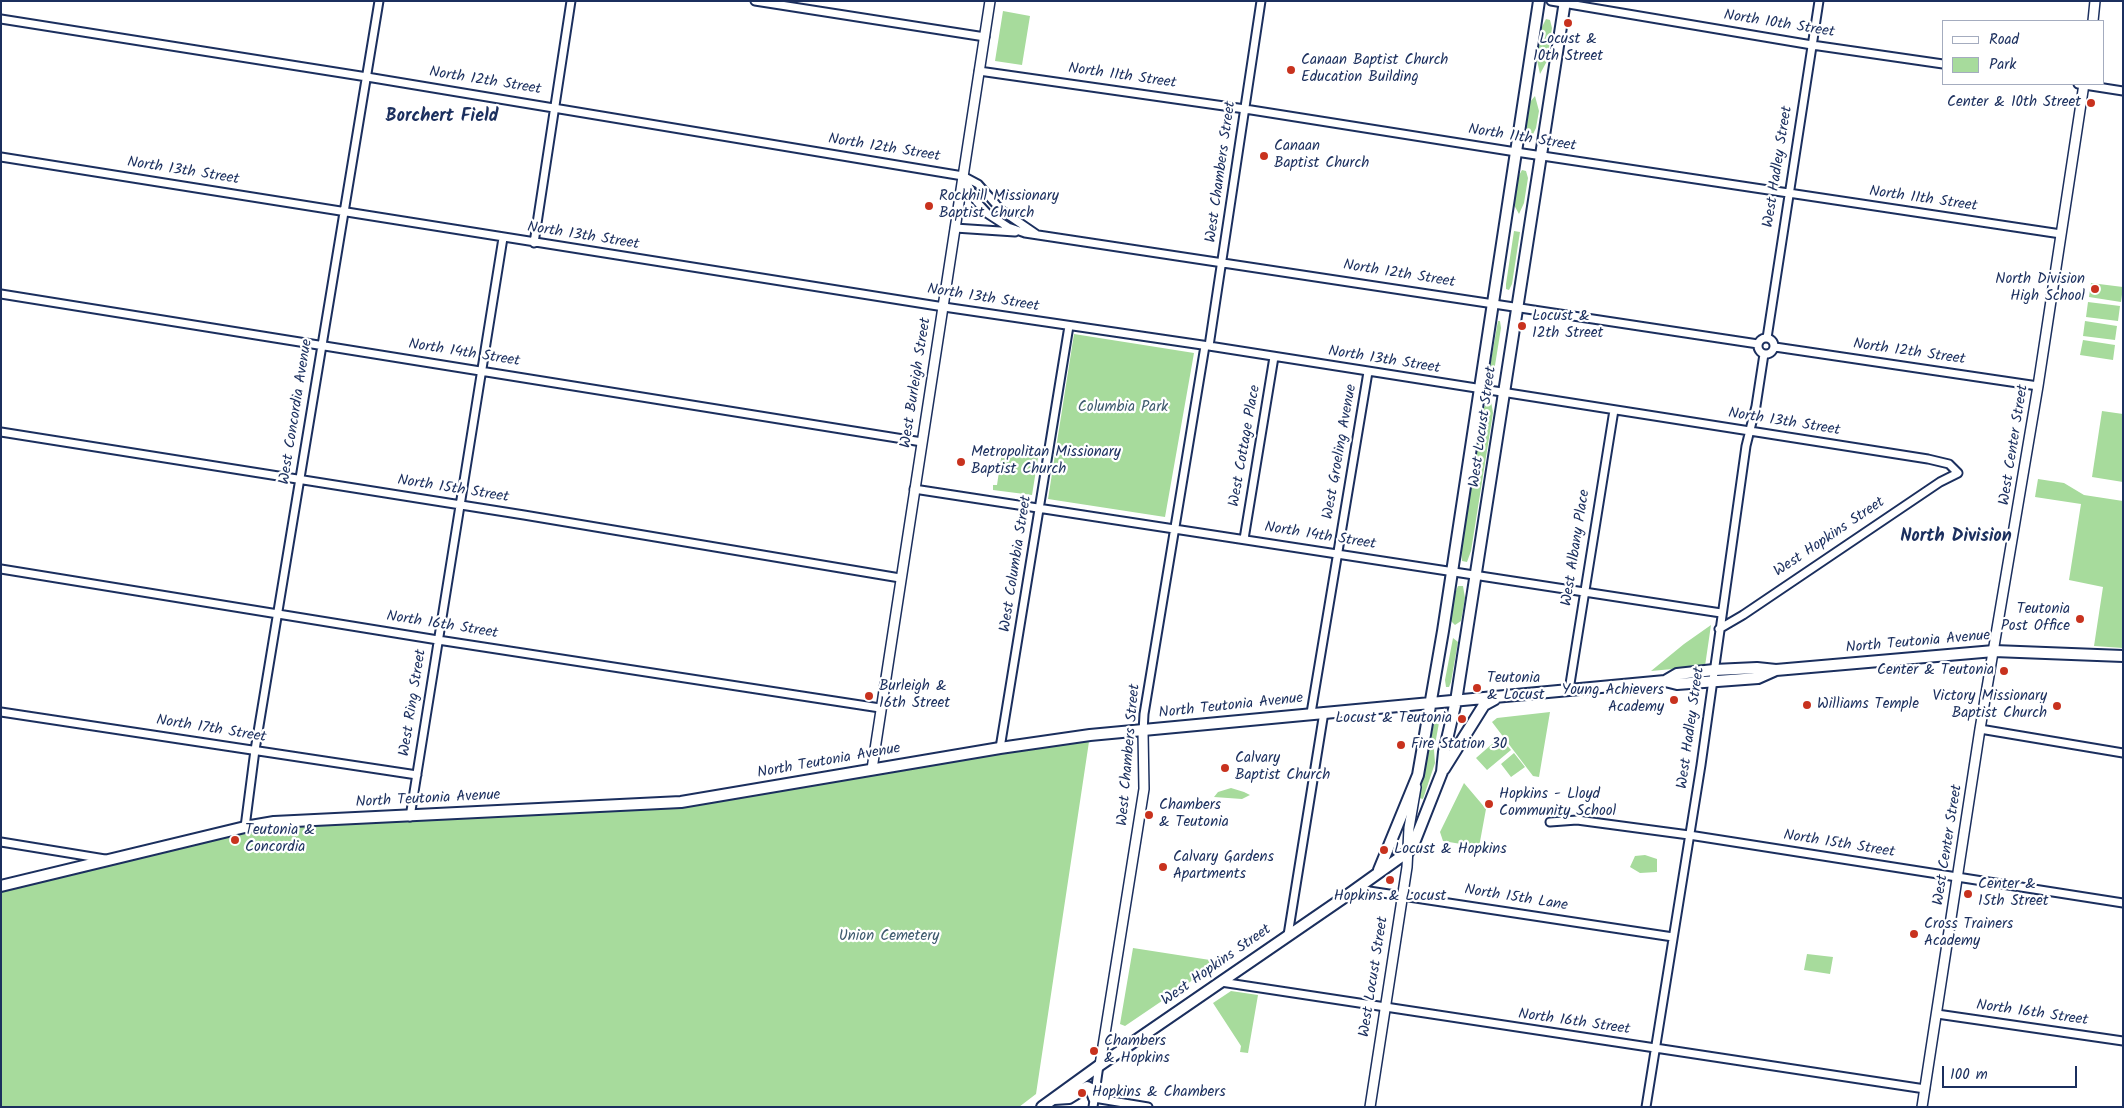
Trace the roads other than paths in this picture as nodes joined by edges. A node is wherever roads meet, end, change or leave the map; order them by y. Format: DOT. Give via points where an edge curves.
graph roads {
  1 [pos="379,1"];
  2 [pos="571,1"];
  3 [pos="755,1"];
  4 [pos="990,1"];
  5 [pos="1261,1"];
  6 [pos="1539,1"];
  7 [pos="1551,1"];
  8 [pos="1819,1"];
  9 [pos="2095,1"];
  10 [pos="1564,2"];
  11 [pos="1,19"];
  12 [pos="2092,20"];
  13 [pos="985,37"];
  14 [pos="1812,45"];
  15 [pos="1942,64"];
  16 [pos="980,71"];
  17 [pos="367,77"];
  18 [pos="2082,85"];
  19 [pos="2088,85"];
  20 [pos="2123,91"];
  21 [pos="555,108"];
  22 [pos="1245,108"];
  23 [pos="1516,152"];
  24 [pos="1,156"];
  25 [pos="1539,156"];
  26 [pos="963,176"];
  27 [pos="1788,194"];
  28 [pos="344,212"];
  29 [pos="955,228"];
  30 [pos="1025,233"];
  31 [pos="1036,234"];
  32 [pos="2061,234"];
  33 [pos="503,238"];
  34 [pos="534,243"];
  35 [pos="1223,262"];
  36 [pos="1,294"];
  37 [pos="1492,304"];
  38 [pos="944,307"];
  39 [pos="1516,307"];
  40 [pos="1069,326"];
  41 [pos="1767,338"];
  42 [pos="1758,344"];
  43 [pos="322,345"];
  44 [pos="1207,346"];
  45 [pos="1775,347"];
  46 [pos="1764,354"];
  47 [pos="1274,357"];
  48 [pos="482,372"];
  49 [pos="1368,372"];
  50 [pos="2038,386"];
  51 [pos="1479,390"];
  52 [pos="1505,394"];
  53 [pos="1614,410"];
  54 [pos="1750,431"];
  55 [pos="1,432"];
  56 [pos="922,442"];
  57 [pos="1958,473"];
  58 [pos="300,480"];
  59 [pos="914,489"];
  60 [pos="459,505"];
  61 [pos="1040,508"];
  62 [pos="1175,528"];
  63 [pos="1244,539"];
  64 [pos="1338,553"];
  65 [pos="1,569"];
  66 [pos="1452,571"];
  67 [pos="1477,575"];
  68 [pos="900,578"];
  69 [pos="1584,592"];
  70 [pos="1721,613"];
  71 [pos="278,614"];
  72 [pos="1719,629"];
  73 [pos="438,640"];
  74 [pos="1994,650"];
  75 [pos="2123,656"];
  76 [pos="1714,670"];
  77 [pos="1776,670"];
  78 [pos="1665,681"];
  79 [pos="1713,681"];
  80 [pos="1569,690"];
  81 [pos="1497,698"];
  82 [pos="1456,701"];
  83 [pos="1431,704"];
  84 [pos="880,708"];
  85 [pos="1,712"];
  86 [pos="1324,712"];
  87 [pos="1311,713"];
  88 [pos="1980,730"];
  89 [pos="1143,732"];
  90 [pos="1000,748"];
  91 [pos="255,750"];
  92 [pos="2123,752"];
  93 [pos="872,769"];
  94 [pos="1442,772"];
  95 [pos="417,775"];
  96 [pos="1417,782"];
  97 [pos="410,817"];
  98 [pos="1550,822"];
  99 [pos="245,827"];
  100 [pos="1689,835"];
  101 [pos="1,842"];
  102 [pos="1409,851"];
  103 [pos="108,860"];
  104 [pos="1380,870"];
  105 [pos="1958,878"];
  106 [pos="1,886"];
  107 [pos="1356,889"];
  108 [pos="1403,895"];
  109 [pos="2123,903"];
  110 [pos="1288,935"];
  111 [pos="1673,938"];
  112 [pos="1220,982"];
  113 [pos="1385,1009"];
  114 [pos="1937,1014"];
  115 [pos="2123,1042"];
  116 [pos="1656,1049"];
  117 [pos="1100,1065"];
  118 [pos="1925,1089"];
  119 [pos="1053,1099"];
  120 [pos="1094,1102"];
  121 [pos="1042,1107"];
  122 [pos="1148,1107"];
  123 [pos="1370,1107"];
  124 [pos="1646,1107"];
  125 [pos="1922,1107"];
  1 -- 17 [label="street, West Concordia Avenue"];
  2 -- 21 [label="street"];
  3 -- 13 [label="street"];
  4 -- 13 [label="street, West Burleigh Street"];
  5 -- 22 [label="street, West Chambers Street"];
  6 -- 23 [label="main road, West Locust Street"];
  7 -- 10 [label="street, North 10th Street"];
  8 -- 14 [label="street, West Hadley Street"];
  9 -- 12 [label="street"];
  10 -- 14 [label="street, North 10th Street"];
  10 -- 25 [label="main road, West Locust Street"];
  11 -- 17 [label="street, North 12th Street"];
  13 -- 16 [label="street, West Burleigh Street"];
  14 -- 15 [label="street, North 10th Street"];
  14 -- 27 [label="street, West Hadley Street"];
  16 -- 22 [label="street, North 11th Street"];
  16 -- 26 [label="street, West Burleigh Street"];
  17 -- 21 [label="street, North 12th Street"];
  17 -- 28 [label="street, West Concordia Avenue"];
  18 -- 32 [label="street, West Center Street"];
  19 -- 20 [label="street"];
  21 -- 26 [label="street, North 12th Street"];
  21 -- 34 [label="street"];
  22 -- 23 [label="street, North 11th Street"];
  22 -- 35 [label="street, West Chambers Street"];
  23 -- 25 [label="street, North 11th Street"];
  23 -- 37 [label="main road, West Locust Street"];
  24 -- 28 [label="street, North 13th Street"];
  25 -- 27 [label="street, North 11th Street"];
  25 -- 39 [label="main road, West Locust Street"];
  26 -- 29 [label="street, West Burleigh Street"];
  26 -- 30 [label="street, North 12th Street" via="977,202 988,214"];
  26 -- 31 [label="street, North 12th Street" via="978,184 1001,210"];
  27 -- 32 [label="street, North 11th Street"];
  27 -- 41 [label="street, West Hadley Street"];
  28 -- 33 [label="street, North 13th Street"];
  28 -- 43 [label="street, West Concordia Avenue"];
  29 -- 30 [label="street"];
  29 -- 38 [label="street, West Burleigh Street"];
  30 -- 31 [label="street, North 12th Street"];
  31 -- 35 [label="street, North 12th Street"];
  32 -- 50 [label="street, West Center Street"];
  33 -- 34 [label="street, North 13th Street"];
  33 -- 48 [label="street, West Ring Street"];
  34 -- 38 [label="street, North 13th Street"];
  35 -- 37 [label="street, North 12th Street"];
  35 -- 44 [label="street, West Chambers Street"];
  36 -- 43 [label="street, North 14th Street"];
  37 -- 39 [label="street, North 12th Street"];
  37 -- 51 [label="main road, West Locust Street"];
  38 -- 40 [label="street, North 13th Street"];
  38 -- 56 [label="street, West Burleigh Street"];
  39 -- 42 [label="street, North 12th Street"];
  39 -- 52 [label="main road, West Locust Street"];
  40 -- 44 [label="street, North 13th Street"];
  40 -- 61 [label="street, West Columbia Street"];
  41 -- 42 [label="street" via="1762,338"];
  41 -- 45 [label="street"];
  42 -- 46 [label="street"];
  43 -- 48 [label="street, North 14th Street"];
  43 -- 58 [label="street, West Concordia Avenue"];
  44 -- 47 [label="street, North 13th Street"];
  44 -- 62 [label="street, West Chambers Street"];
  45 -- 46 [label="street" via="1772,352"];
  45 -- 50 [label="street, North 12th Street"];
  46 -- 54 [label="street, West Hadley Street"];
  47 -- 49 [label="street, North 13th Street"];
  47 -- 63 [label="street, West Cottage Place"];
  48 -- 56 [label="street, North 14th Street"];
  48 -- 60 [label="street, West Ring Street"];
  49 -- 51 [label="street, North 13th Street"];
  49 -- 64 [label="street, West Groeling Avenue"];
  50 -- 74 [label="street, West Center Street"];
  51 -- 52 [label="street, North 13th Street"];
  51 -- 66 [label="main road, West Locust Street"];
  52 -- 53 [label="street, North 13th Street"];
  52 -- 67 [label="main road, West Locust Street"];
  53 -- 54 [label="street, North 13th Street"];
  53 -- 69 [label="street, West Albany Place"];
  54 -- 57 [label="street, North 13th Street" via="1943,462"];
  54 -- 70 [label="street, West Hadley Street"];
  55 -- 58 [label="street, North 15th Street"];
  56 -- 59 [label="street, West Burleigh Street"];
  57 -- 72 [label="street, West Hopkins Street"];
  58 -- 60 [label="street, North 15th Street"];
  58 -- 71 [label="street, West Concordia Avenue"];
  59 -- 61 [label="street, North 14th Street"];
  59 -- 68 [label="street, West Burleigh Street"];
  60 -- 68 [label="street, North 15th Street"];
  60 -- 73 [label="street, West Ring Street"];
  61 -- 62 [label="street, North 14th Street"];
  61 -- 90 [label="street, West Columbia Street"];
  62 -- 63 [label="street, North 14th Street"];
  62 -- 89 [label="street, West Chambers Street"];
  63 -- 64 [label="street, North 14th Street"];
  64 -- 66 [label="street, North 14th Street"];
  64 -- 87 [label="street, West Groeling Avenue"];
  65 -- 71 [label="street, North 16th Street"];
  66 -- 67 [label="street, North 14th Street"];
  66 -- 83 [label="main road, West Locust Street"];
  67 -- 69 [label="street, North 14th Street"];
  67 -- 82 [label="main road, West Locust Street"];
  68 -- 84 [label="street, West Burleigh Street"];
  69 -- 70 [label="street, North 14th Street"];
  69 -- 80 [label="street, West Albany Place"];
  70 -- 72 [label="street, West Hadley Street"];
  71 -- 73 [label="street, North 16th Street"];
  71 -- 91 [label="street, West Concordia Avenue"];
  72 -- 76 [label="street, West Hadley Street"];
  73 -- 84 [label="street, North 16th Street"];
  73 -- 95 [label="street, West Ring Street"];
  74 -- 75 [label="main road, North Teutonia Avenue"];
  74 -- 77 [label="main road, North Teutonia Avenue"];
  74 -- 88 [label="street, West Center Street"];
  76 -- 77 [label="main road, North Teutonia Avenue"];
  76 -- 78 [label="main road, North Teutonia Avenue" via="1677,674"];
  76 -- 79 [label="street, West Hadley Street"];
  77 -- 79 [label="main road, North Teutonia Avenue" via="1758,678"];
  78 -- 79 [label="main road, North Teutonia Avenue" via="1678,684"];
  78 -- 80 [label="main road, North Teutonia Avenue"];
  79 -- 100 [label="street, West Hadley Street"];
  80 -- 81 [label="main road, North Teutonia Avenue"];
  81 -- 82 [label="main road, North Teutonia Avenue"];
  81 -- 94 [label="main road" via="1484,705"];
  82 -- 83 [label="main road, North Teutonia Avenue"];
  82 -- 94 [label="main road, West Locust Street"];
  83 -- 86 [label="main road, North Teutonia Avenue"];
  83 -- 96 [label="main road, West Locust Street"];
  84 -- 93 [label="street, West Burleigh Street"];
  85 -- 91 [label="street, North 17th Street"];
  86 -- 87 [label="main road, North Teutonia Avenue"];
  86 -- 110 [label="street"];
  87 -- 89 [label="main road, North Teutonia Avenue"];
  88 -- 92 [label="street"];
  88 -- 105 [label="street, West Center Street"];
  89 -- 90 [label="main road, North Teutonia Avenue" via="1090,735"];
  89 -- 117 [label="street, West Chambers Street" via="1144,789"];
  90 -- 93 [label="main road, North Teutonia Avenue"];
  91 -- 95 [label="street, North 17th Street"];
  91 -- 99 [label="street, West Concordia Avenue"];
  93 -- 97 [label="main road, North Teutonia Avenue" via="681,802"];
  94 -- 102 [label="main road, West Locust Street"];
  95 -- 97 [label="street, West Ring Street"];
  96 -- 102 [label="street, West Locust Street" via="1409,828"];
  96 -- 104 [label="main road"];
  97 -- 99 [label="main road, North Teutonia Avenue" via="274,822"];
  98 -- 100 [label="street, North 15th Street" via="1577,820"];
  99 -- 103 [label="main road, North Teutonia Avenue"];
  100 -- 105 [label="street, North 15th Street"];
  100 -- 111 [label="street, West Hadley Street"];
  101 -- 103 [label="street"];
  102 -- 104 [label="main road, West Hopkins Street"];
  102 -- 108 [label="street, West Locust Street"];
  103 -- 106 [label="main road, North Teutonia Avenue"];
  104 -- 107 [label="main road, West Hopkins Street"];
  105 -- 109 [label="street, North 15th Street"];
  105 -- 114 [label="street, West Center Street"];
  107 -- 108 [label="street, North 15th Lane"];
  107 -- 110 [label="main road, West Hopkins Street"];
  108 -- 111 [label="street, North 15th Lane"];
  108 -- 113 [label="street, West Locust Street"];
  110 -- 112 [label="main road, West Hopkins Street"];
  111 -- 116 [label="street, West Hadley Street"];
  112 -- 113 [label="street, North 16th Street"];
  112 -- 117 [label="main road, West Hopkins Street"];
  113 -- 116 [label="street, North 16th Street"];
  113 -- 123 [label="street, West Locust Street"];
  114 -- 115 [label="street, North 16th Street"];
  114 -- 118 [label="street, West Center Street"];
  116 -- 118 [label="street, North 16th Street"];
  116 -- 124 [label="street, West Hadley Street"];
  117 -- 119 [label="main road, West Hopkins Street"];
  117 -- 120 [label="street, West Chambers Street"];
  118 -- 125 [label="street, West Center Street"];
  119 -- 120 [label="main road" via="1068,1098 1087,1087 1091,1089"];
  119 -- 121 [label="main road, West Hopkins Street"];
  120 -- 122 [label="street"];
}
